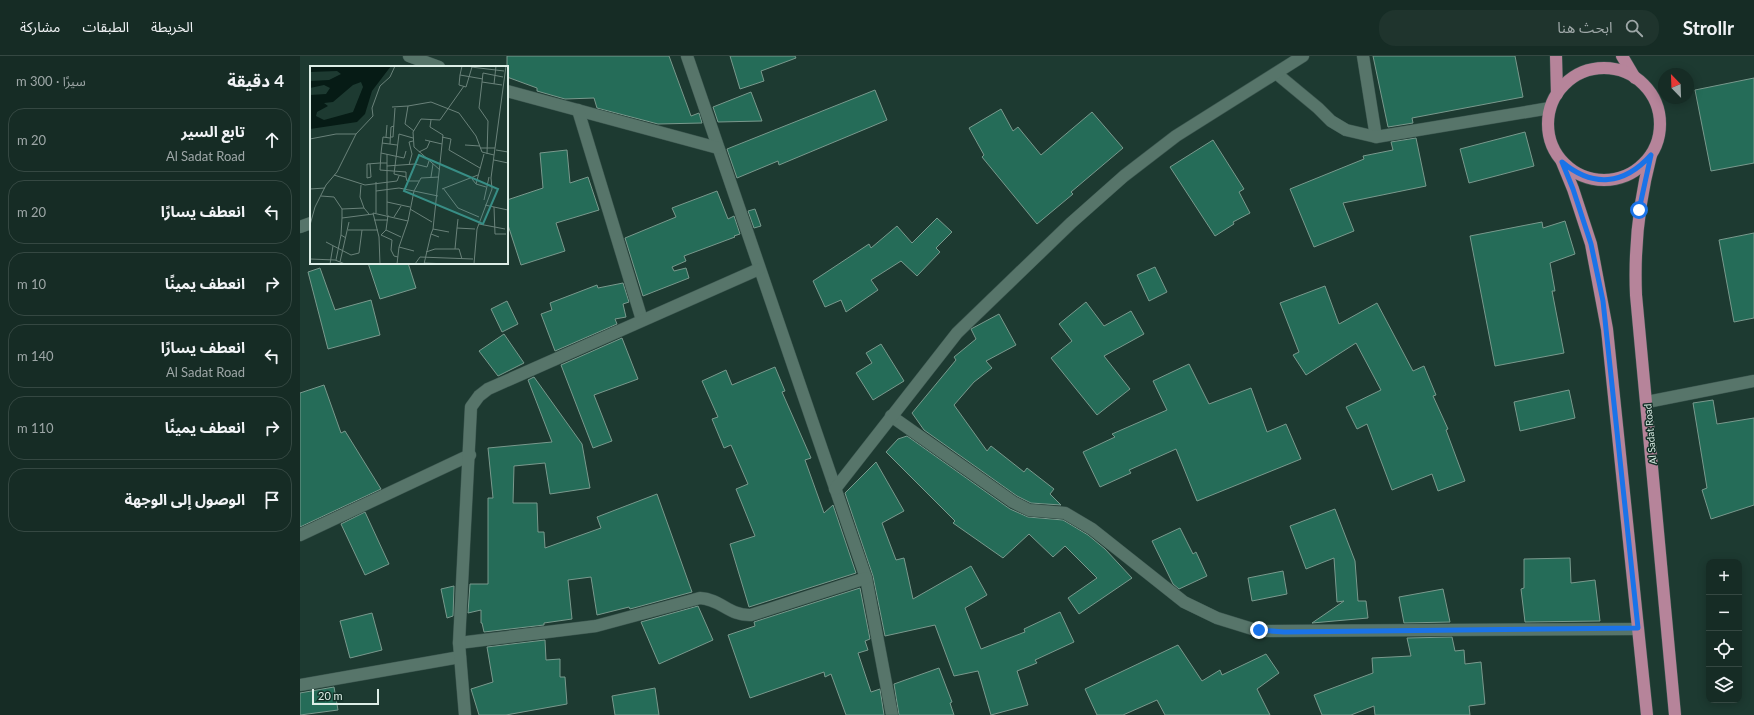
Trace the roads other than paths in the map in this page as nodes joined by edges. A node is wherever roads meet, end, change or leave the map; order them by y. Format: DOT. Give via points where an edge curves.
graph roads {
  1 [pos="409,56"];
  2 [pos="687,56"];
  3 [pos="1303,56"];
  4 [pos="1363,56"];
  5 [pos="1556,56"];
  6 [pos="1622,56"];
  7 [pos="436,66"];
  8 [pos="1277,74"];
  9 [pos="1635,78"];
  10 [pos="508,91"];
  11 [pos="1556,94"];
  12 [pos="1550,108"];
  13 [pos="578,110"];
  14 [pos="1376,137"];
  15 [pos="718,148"];
  16 [pos="1651,155"];
  17 [pos="1562,162"];
  18 [pos="310,223"];
  19 [pos="300,226"];
  20 [pos="759,269"];
  21 [pos="642,320"];
  22 [pos="1754,381"];
  23 [pos="1647,402"];
  24 [pos="891,416"];
  25 [pos="470,455"];
  26 [pos="835,489"];
  27 [pos="300,535"];
  28 [pos="866,578"];
  29 [pos="1638,628"];
  30 [pos="458,643"];
  31 [pos="460,657"];
  32 [pos="300,685"];
  33 [pos="465,715"];
  34 [pos="892,715"];
  35 [pos="1647,715"];
  36 [pos="1675,715"];
  1 -- 7 [label="street"];
  2 -- 15 [label="street"];
  3 -- 8 [label="street"];
  4 -- 14 [label="street"];
  5 -- 11 [label="main road"];
  6 -- 9 [label="main road"];
  8 -- 14 [label="street" via="1331,121 1346,130"];
  8 -- 24 [label="street" via="1176,136 1124,176 1071,223 957,333"];
  9 -- 11 [label="main road" via="1614,70 1592,69 1572,79"];
  9 -- 16 [label="main road" via="1646,87 1659,113 1660,127"];
  10 -- 13 [label="street"];
  11 -- 12 [label="main road"];
  12 -- 14 [label="street"];
  12 -- 17 [label="main road" via="1549,136"];
  13 -- 15 [label="street"];
  13 -- 21 [label="street"];
  15 -- 20 [label="street"];
  16 -- 17 [label="main road" via="1629,174 1615,179 1587,177 1573,171"];
  16 -- 23 [label="main road, Al Sadat Road" via="1639,210 1635,266"];
  17 -- 29 [label="main road" via="1591,244 1603,301"];
  18 -- 19 [label="street"];
  20 -- 21 [label="street"];
  20 -- 26 [label="street"];
  21 -- 25 [label="street" via="488,389 478,396 471,407"];
  22 -- 23 [label="street"];
  23 -- 36 [label="main road, Al Sadat Road"];
  24 -- 26 [label="street"];
  24 -- 29 [label="street" via="1013,502 1029,510 1065,513 1092,529 1184,602 1217,618 1259,630 1284,632"];
  25 -- 27 [label="street"];
  25 -- 30 [label="street"];
  26 -- 28 [label="street"];
  28 -- 30 [label="street" via="751,615 740,615 711,598 700,598 596,626"];
  28 -- 34 [label="street"];
  29 -- 35 [label="main road"];
  30 -- 31 [label="street"];
  31 -- 32 [label="street"];
  31 -- 33 [label="street"];
}
